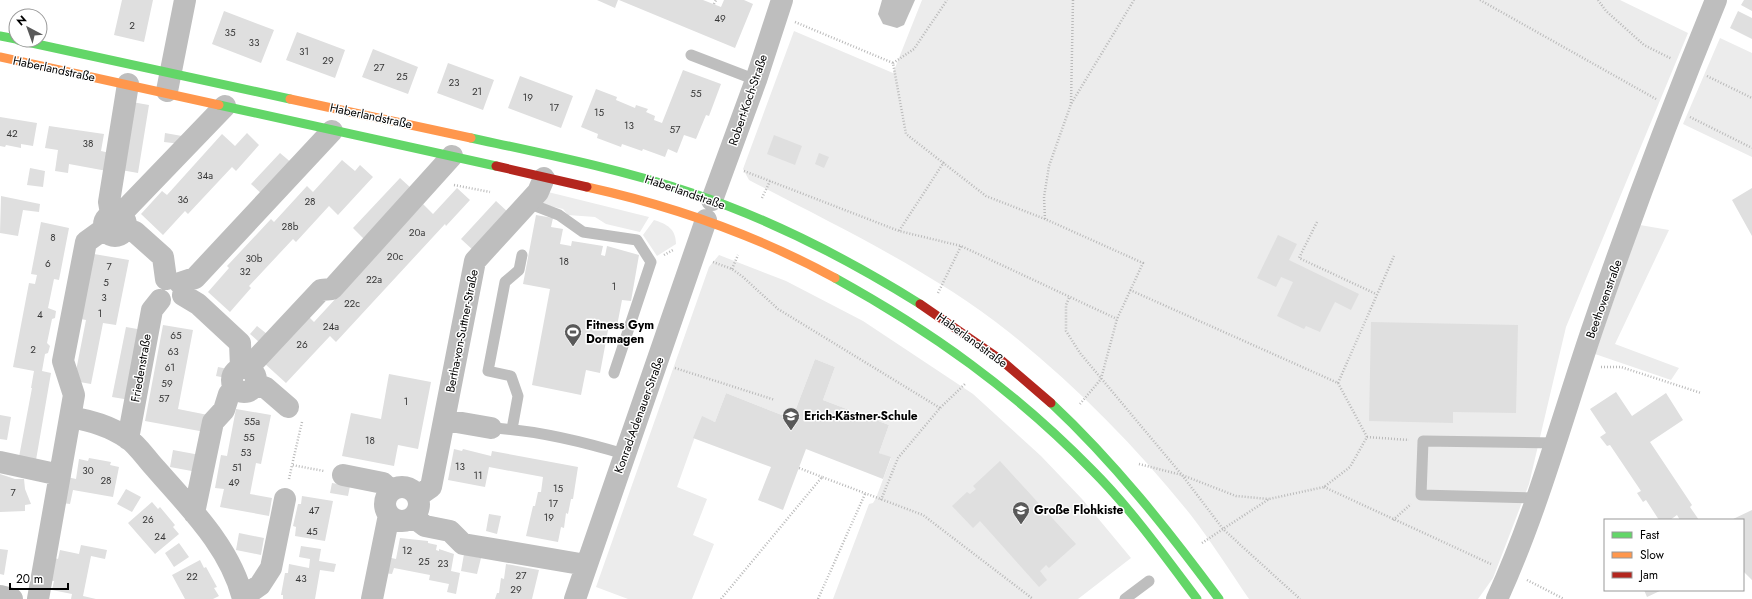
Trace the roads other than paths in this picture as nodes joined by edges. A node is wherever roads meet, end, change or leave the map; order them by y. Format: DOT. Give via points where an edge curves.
graph roads {
  1 [pos="186,0"];
  2 [pos="1716,0"];
  3 [pos="780,7"];
  4 [pos="45,48"];
  5 [pos="691,55"];
  6 [pos="0,57"];
  7 [pos="756,80"];
  8 [pos="169,83"];
  9 [pos="128,84"];
  10 [pos="225,106"];
  11 [pos="332,131"];
  12 [pos="452,156"];
  13 [pos="544,178"];
  14 [pos="528,203"];
  15 [pos="709,210"];
  16 [pos="115,222"];
  17 [pos="522,255"];
  18 [pos="176,286"];
  19 [pos="614,373"];
  20 [pos="245,377"];
  21 [pos="288,407"];
  22 [pos="71,417"];
  23 [pos="445,420"];
  24 [pos="501,428"];
  25 [pos="128,438"];
  26 [pos="1555,443"];
  27 [pos="624,454"];
  28 [pos="0,462"];
  29 [pos="60,475"];
  30 [pos="343,475"];
  31 [pos="390,490"];
  32 [pos="418,496"];
  33 [pos="1537,498"];
  34 [pos="285,499"];
  35 [pos="194,513"];
  36 [pos="389,515"];
  37 [pos="414,517"];
  38 [pos="586,565"];
  39 [pos="1149,581"];
  40 [pos="0,596"];
  41 [pos="243,598"];
  42 [pos="12,599"];
  43 [pos="38,599"];
  44 [pos="372,599"];
  45 [pos="575,599"];
  46 [pos="1125,599"];
  47 [pos="1197,599"];
  48 [pos="1220,599"];
  49 [pos="1497,599"];
  1 -- 8 [label="street"];
  2 -- 26 [label="street, Beethovenstraße" via="1672,107"];
  3 -- 7 [label="street, Robert-Koch-Straße"];
  4 -- 8 [label="street, Haberlandstraße"];
  5 -- 7 [label="lane"];
  6 -- 9 [label="street, Haberlandstraße"];
  7 -- 15 [label="street, Robert-Koch-Straße"];
  8 -- 9 [label="street, Haberlandstraße"];
  8 -- 10 [label="street, Haberlandstraße"];
  8 -- 15 [label="street, Haberlandstraße" via="552,156 639,177"];
  9 -- 16 [label="street" via="109,202"];
  10 -- 11 [label="street, Haberlandstraße"];
  10 -- 16 [label="street"];
  11 -- 12 [label="street, Haberlandstraße"];
  11 -- 18 [label="street, Haberlandstraße" via="195,278"];
  12 -- 13 [label="street, Haberlandstraße"];
  12 -- 20 [label="street" via="332,288 321,290"];
  13 -- 14 [label="street, Bertha-von-Suttner-Straße" via="538,192"];
  13 -- 15 [label="street, Haberlandstraße"];
  14 -- 19 [label="lane" via="559,215 583,232 637,240 651,262"];
  14 -- 23 [label="street, Bertha-von-Suttner-Straße" via="475,261"];
  15 -- 27 [label="street, Konrad-Adenauer-Straße" via="658,363"];
  15 -- 47 [label="street, Haberlandstraße" via="746,236 810,265 920,326 1014,396 1092,470 1124,506"];
  15 -- 48 [label="street, Haberlandstraße" via="764,221 842,257 930,310 991,352 1028,382 1104,457 1148,506"];
  16 -- 18 [label="street" via="135,232 163,257"];
  16 -- 22 [label="street" via="86,242 63,361 74,395"];
  17 -- 24 [label="lane" via="519,270 505,282 488,371 511,376 518,396"];
  18 -- 20 [label="street" via="240,343"];
  18 -- 25 [label="street, Friedenstraße" via="157,288 160,300 152,310"];
  20 -- 21 [label="street" via="266,388"];
  20 -- 35 [label="street" via="230,394 224,410 213,422"];
  22 -- 25 [label="street" via="99,423"];
  22 -- 29 [label="street"];
  23 -- 24 [label="street"];
  23 -- 32 [label="street, Bertha-von-Suttner-Straße" via="431,487"];
  24 -- 27 [label="lane" via="589,444"];
  25 -- 35 [label="street"];
  26 -- 33 [label="street, Beethovenstraße"];
  26 -- 33 [label="lane" via="1423,441 1421,495"];
  27 -- 38 [label="street, Konrad-Adenauer-Straße"];
  28 -- 29 [label="street"];
  29 -- 43 [label="street"];
  30 -- 31 [label="street" via="383,483"];
  31 -- 32 [label="street" via="405,486"];
  31 -- 36 [label="street" via="384,505"];
  32 -- 37 [label="street" via="419,507"];
  33 -- 49 [label="street, Beethovenstraße"];
  34 -- 41 [label="street" via="271,568 260,585"];
  35 -- 41 [label="street" via="213,537 234,573"];
  36 -- 37 [label="street" via="398,521"];
  36 -- 44 [label="street"];
  37 -- 38 [label="street" via="425,526 450,531 463,544"];
  38 -- 45 [label="street, Konrad-Adenauer-Straße"];
  39 -- 46 [label="lane"];
  40 -- 42 [label="street"];
}
